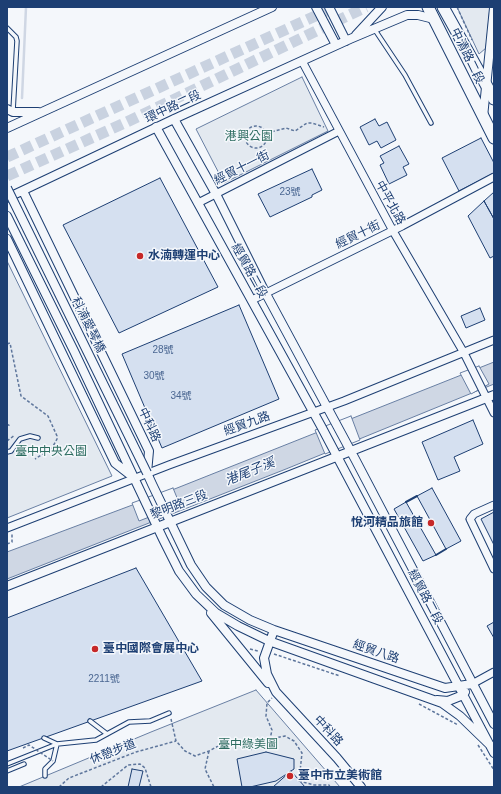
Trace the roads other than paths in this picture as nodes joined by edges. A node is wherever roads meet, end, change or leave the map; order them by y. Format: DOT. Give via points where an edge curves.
graph roads {
  1 [pos="272,7"];
  2 [pos="316,7"];
  3 [pos="329,7"];
  4 [pos="382,7"];
  5 [pos="428,7"];
  6 [pos="443,7"];
  7 [pos="494,8"];
  8 [pos="434,19"];
  9 [pos="7,28"];
  10 [pos="374,29"];
  11 [pos="348,40"];
  12 [pos="336,45"];
  13 [pos="302,61"];
  14 [pos="486,85"];
  15 [pos="494,99"];
  16 [pos="9,109"];
  17 [pos="43,112"];
  18 [pos="483,117"];
  19 [pos="174,119"];
  20 [pos="431,123"];
  21 [pos="156,127"];
  22 [pos="7,128"];
  23 [pos="339,131"];
  24 [pos="494,138"];
  25 [pos="494,178"];
  26 [pos="7,188"];
  27 [pos="23,191"];
  28 [pos="216,194"];
  29 [pos="7,198"];
  30 [pos="198,203"];
  31 [pos="7,216"];
  32 [pos="393,231"];
  33 [pos="7,239"];
  34 [pos="265,292"];
  35 [pos="252,300"];
  36 [pos="494,340"];
  37 [pos="464,353"];
  38 [pos="488,394"];
  39 [pos="326,407"];
  40 [pos="313,411"];
  41 [pos="494,414"];
  42 [pos="38,438"];
  43 [pos="349,448"];
  44 [pos="7,452"];
  45 [pos="336,453"];
  46 [pos="147,473"];
  47 [pos="135,481"];
  48 [pos="494,505"];
  49 [pos="170,522"];
  50 [pos="157,527"];
  51 [pos="10,530"];
  52 [pos="494,569"];
  53 [pos="7,586"];
  54 [pos="196,594"];
  55 [pos="274,630"];
  56 [pos="269,641"];
  57 [pos="494,672"];
  58 [pos="472,684"];
  59 [pos="458,686"];
  60 [pos="275,695"];
  61 [pos="462,695"];
  62 [pos="435,700"];
  63 [pos="169,713"];
  64 [pos="90,721"];
  65 [pos="494,724"];
  66 [pos="107,734"];
  67 [pos="44,738"];
  68 [pos="57,744"];
  69 [pos="490,745"];
  70 [pos="494,753"];
  71 [pos="7,764"];
  72 [pos="24,764"];
  73 [pos="7,771"];
  74 [pos="45,776"];
  75 [pos="361,787"];
  1 -- 17 [label="street"];
  2 -- 12 [label="street"];
  3 -- 11 [label="street"];
  4 -- 11 [label="street, 環中路二段" via="359,33"];
  5 -- 8 [label="main road, 中清路二段"];
  6 -- 14 [label="main road, 中清路二段"];
  7 -- 14 [label="street"];
  8 -- 10 [label="street, 環中路二段" via="418,14 407,15"];
  8 -- 18 [label="main road, 中清路二段"];
  9 -- 16 [label="lane" via="17,42"];
  10 -- 11 [label="street, 環中路二段"];
  10 -- 20 [label="lane" via="405,75"];
  11 -- 12 [label="street, 環中路二段"];
  12 -- 13 [label="street, 環中路二段"];
  13 -- 19 [label="street, 環中路二段"];
  13 -- 23 [label="street, 中平北路"];
  14 -- 15 [label="main road, 中清路二段"];
  14 -- 18 [label="street"];
  16 -- 17 [label="street"];
  17 -- 22 [label="street"];
  18 -- 24 [label="main road, 中清路二段"];
  19 -- 21 [label="street, 環中路二段"];
  19 -- 28 [label="street, 經貿路二段"];
  21 -- 27 [label="street, 環中路二段"];
  21 -- 30 [label="street, 經貿路二段"];
  23 -- 28 [label="street, 經貿十一街"];
  23 -- 32 [label="street, 中平北路"];
  25 -- 32 [label="street, 經貿十街"];
  26 -- 46 [label="street, 科湳愛琴橋, bridge"];
  27 -- 29 [label="street, 環中路二段"];
  27 -- 46 [label="street, 中科路" via="149,451"];
  28 -- 30 [label="street, 經貿十一街"];
  28 -- 34 [label="street, 經貿路二段"];
  30 -- 35 [label="street, 經貿路二段"];
  31 -- 47 [label="street, 科湳愛琴橋"];
  32 -- 34 [label="street, 經貿十街"];
  32 -- 37 [label="street, 中平北路"];
  33 -- 47 [label="street, 中科路" via="115,463"];
  34 -- 35 [label="street, 經貿十街"];
  34 -- 39 [label="street, 經貿路二段"];
  35 -- 40 [label="street, 經貿路二段"];
  36 -- 37 [label="street, 經貿九路"];
  37 -- 38 [label="street, 中平北路"];
  37 -- 39 [label="street, 經貿九路"];
  38 -- 41 [label="street, 中平北路"];
  38 -- 43 [label="street, 黎明路三段"];
  39 -- 40 [label="street, 經貿九路"];
  39 -- 43 [label="street, 經貿路二段"];
  40 -- 45 [label="street, 經貿路二段"];
  40 -- 46 [label="street, 經貿九路"];
  42 -- 44 [label="lane" via="20,438 11,451"];
  43 -- 45 [label="street, 黎明路三段"];
  43 -- 58 [label="street, 經貿路二段"];
  45 -- 49 [label="street, 黎明路三段"];
  45 -- 59 [label="street, 經貿路二段"];
  46 -- 47 [label="street, 經貿九路"];
  46 -- 49 [label="street"];
  47 -- 50 [label="street, 中科路"];
  47 -- 51 [label="street, 經貿九路"];
  48 -- 52 [label="street" via="474,514 470,519"];
  49 -- 50 [label="street, 黎明路三段"];
  49 -- 55 [label="street" via="191,565 206,587 224,605"];
  50 -- 53 [label="street, 黎明路三段"];
  50 -- 54 [label="street, 中科路" via="179,571"];
  54 -- 56 [label="street, 中科路" via="216,613"];
  54 -- 60 [label="street, 中科路"];
  55 -- 56 [label="street, 中科路"];
  55 -- 59 [label="street, 經貿八路" via="445,688"];
  56 -- 60 [label="street, 中科路" via="265,652 265,665"];
  56 -- 62 [label="street, 經貿八路"];
  57 -- 58 [label="street, 經貿八路"];
  58 -- 59 [label="street, 經貿八路"];
  58 -- 61 [label="street, 經貿八路"];
  58 -- 65 [label="street, 經貿路二段"];
  59 -- 61 [label="street, 經貿路二段"];
  60 -- 75 [label="street, 中科路" via="337,758"];
  61 -- 62 [label="street, 經貿八路" via="448,701"];
  61 -- 69 [label="street, 經貿路二段"];
  62 -- 69 [label="street, 經貿八路" via="460,716"];
  63 -- 66 [label="lane" via="150,721 130,722"];
  64 -- 66 [label="lane"];
  66 -- 68 [label="lane" via="96,740"];
  67 -- 68 [label="lane"];
  68 -- 71 [label="lane"];
  68 -- 74 [label="lane" via="53,761 45,769"];
  69 -- 70 [label="street, 經貿路二段"];
  72 -- 73 [label="lane"];
}
